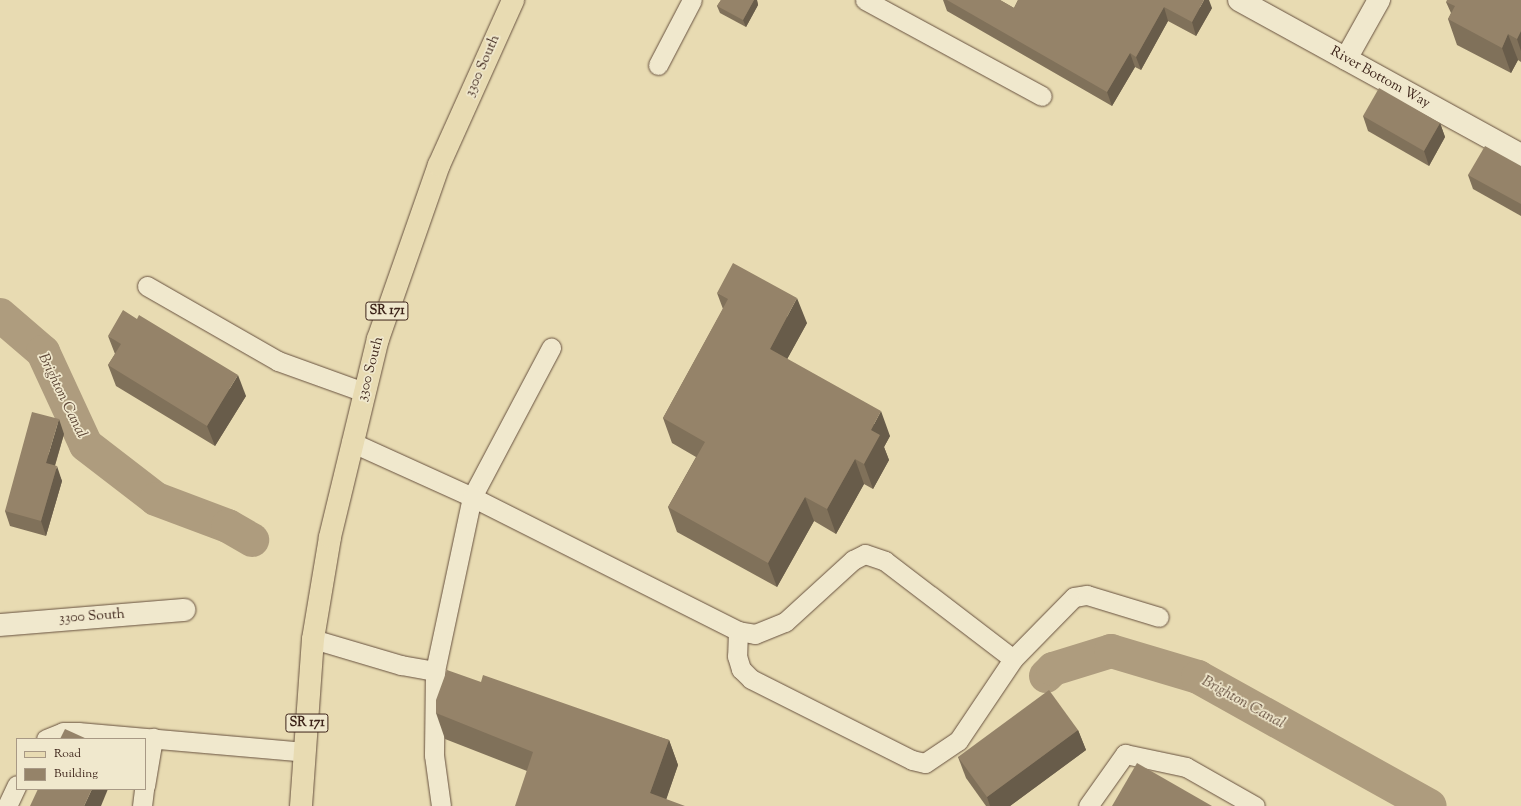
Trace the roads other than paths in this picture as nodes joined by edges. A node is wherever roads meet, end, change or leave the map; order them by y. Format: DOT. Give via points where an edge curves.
graph roads {
  1 [pos="513,0"];
  2 [pos="692,0"];
  3 [pos="865,0"];
  4 [pos="1239,0"];
  5 [pos="1379,0"];
  6 [pos="1346,59"];
  7 [pos="658,65"];
  8 [pos="1042,96"];
  9 [pos="1521,155"];
  10 [pos="147,286"];
  11 [pos="551,348"];
  12 [pos="364,392"];
  13 [pos="351,442"];
  14 [pos="472,497"];
  15 [pos="184,610"];
  16 [pos="1159,617"];
  17 [pos="0,625"];
  18 [pos="738,631"];
  19 [pos="313,639"];
  20 [pos="1013,659"];
  21 [pos="435,671"];
  22 [pos="48,738"];
  23 [pos="153,738"];
  24 [pos="305,752"];
  25 [pos="146,780"];
  26 [pos="16,787"];
  27 [pos="144,790"];
  28 [pos="7,806"];
  29 [pos="142,806"];
  30 [pos="301,806"];
  31 [pos="441,806"];
  32 [pos="1088,806"];
  33 [pos="1255,806"];
  1 -- 12 [label="main road, 3300 South / SR 171" via="439,165 404,259"];
  2 -- 7 [label="lane"];
  3 -- 8 [label="lane"];
  4 -- 6 [label="street, River Bottom Way"];
  5 -- 6 [label="street"];
  6 -- 9 [label="street, River Bottom Way"];
  10 -- 12 [label="lane" via="278,362"];
  11 -- 14 [label="lane"];
  12 -- 13 [label="main road, 3300 South / SR 171"];
  13 -- 14 [label="lane"];
  13 -- 19 [label="main road, 3300 South / SR 171"];
  14 -- 18 [label="lane"];
  14 -- 21 [label="lane"];
  15 -- 17 [label="street, 3300 South"];
  16 -- 20 [label="lane" via="1087,595 1074,597"];
  18 -- 20 [label="lane" via="755,634 785,622 853,560 865,554 885,561"];
  18 -- 20 [label="lane" via="737,656 741,669 751,679 912,760 925,763 958,741"];
  19 -- 21 [label="lane" via="401,665"];
  19 -- 24 [label="main road, SR 171"];
  21 -- 31 [label="lane" via="434,755"];
  22 -- 23 [label="lane" via="63,732"];
  23 -- 24 [label="lane"];
  23 -- 25 [label="lane"];
  24 -- 30 [label="main road, SR 171"];
  26 -- 28 [label="lane"];
  27 -- 29 [label="lane"];
  32 -- 33 [label="lane" via="1125,754 1186,767"];
}
